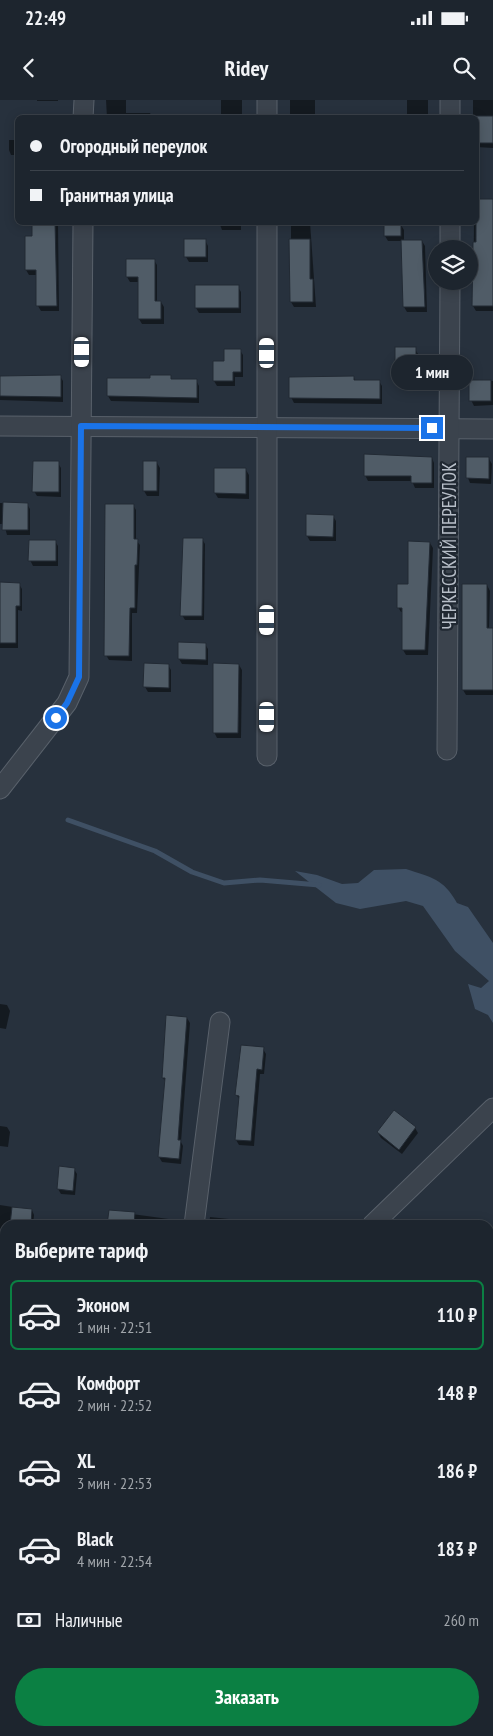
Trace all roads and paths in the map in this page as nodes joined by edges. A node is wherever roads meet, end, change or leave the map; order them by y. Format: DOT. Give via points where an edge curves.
graph roads {
  1 [pos="84,100"];
  2 [pos="267,100"];
  3 [pos="450,100"];
  4 [pos="83,115"];
  5 [pos="267,115"];
  6 [pos="450,115"];
  7 [pos="82,225"];
  8 [pos="267,225"];
  9 [pos="450,225"];
  10 [pos="450,240"];
  11 [pos="450,290"];
  12 [pos="0,426"];
  13 [pos="81,426"];
  14 [pos="267,428"];
  15 [pos="450,429"];
  16 [pos="493,429"];
  17 [pos="447,750"];
  18 [pos="267,756"];
  19 [pos="0,788"];
  20 [pos="220,1022"];
  21 [pos="493,1108"];
  22 [pos="195,1220"];
  23 [pos="377,1220"];
  1 -- 4 [label="street"];
  2 -- 5 [label="street"];
  3 -- 6 [label="street"];
  7 -- 13 [label="street"];
  8 -- 14 [label="street"];
  9 -- 10 [label="street"];
  11 -- 15 [label="street, ЧЕРКЕССКИЙ ПЕРЕУЛОК"];
  12 -- 13 [label="street"];
  13 -- 14 [label="street"];
  13 -- 19 [label="street" via="79,677 67,703"];
  14 -- 15 [label="street"];
  14 -- 18 [label="street"];
  15 -- 16 [label="street"];
  15 -- 17 [label="street, ЧЕРКЕССКИЙ ПЕРЕУЛОК"];
  20 -- 22 [label="street"];
  21 -- 23 [label="street"];
}
